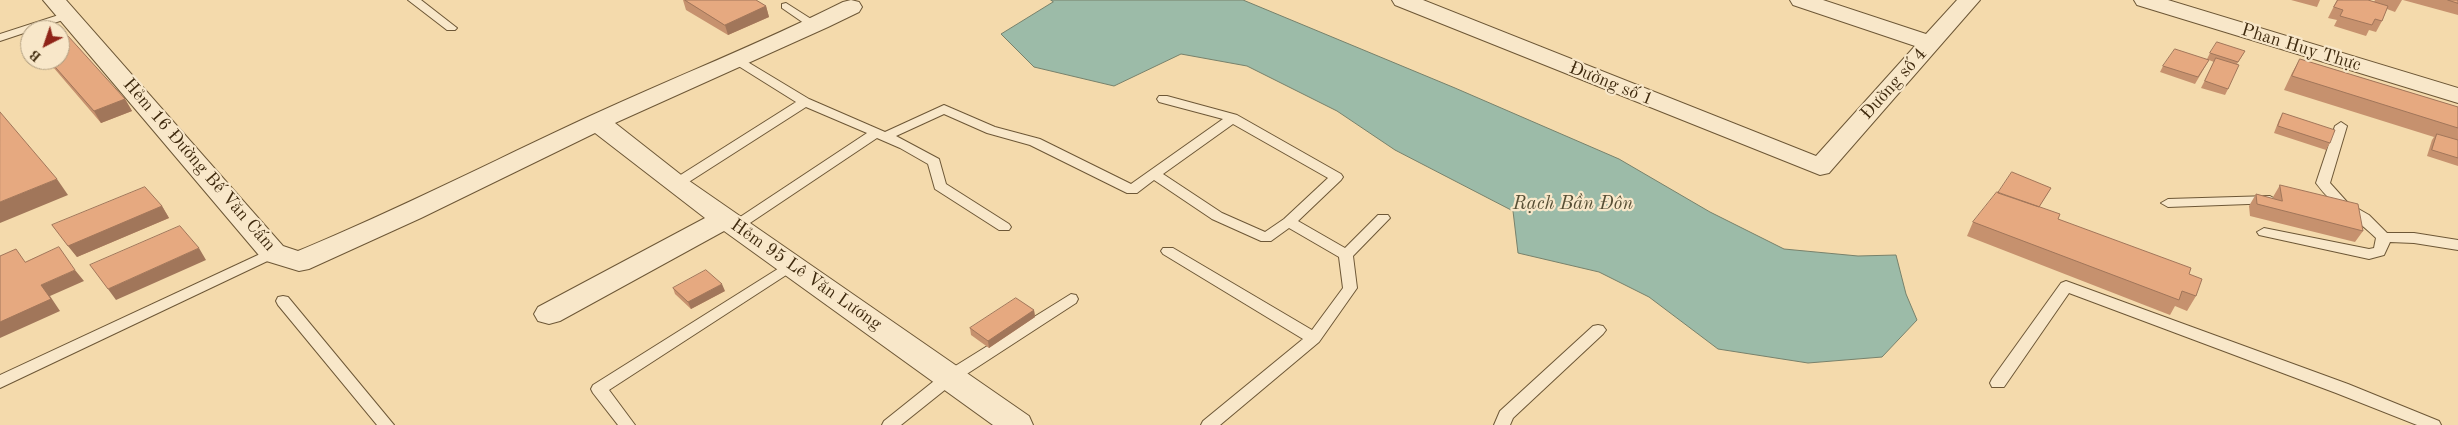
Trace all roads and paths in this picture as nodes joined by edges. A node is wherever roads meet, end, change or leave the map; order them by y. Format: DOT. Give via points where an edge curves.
graph roads {
  1 [pos="414,0"];
  2 [pos="1402,0"];
  3 [pos="1801,0"];
  4 [pos="1969,0"];
  5 [pos="2145,0"];
  6 [pos="2174,4"];
  7 [pos="786,6"];
  8 [pos="851,6"];
  9 [pos="61,7"];
  10 [pos="815,26"];
  11 [pos="451,28"];
  12 [pos="0,38"];
  13 [pos="1930,43"];
  14 [pos="736,59"];
  15 [pos="2458,96"];
  16 [pos="1163,99"];
  17 [pos="805,102"];
  18 [pos="1233,118"];
  19 [pos="597,122"];
  20 [pos="2341,126"];
  21 [pos="881,135"];
  22 [pos="1820,168"];
  23 [pos="1155,174"];
  24 [pos="676,184"];
  25 [pos="2315,198"];
  26 [pos="2285,200"];
  27 [pos="2168,203"];
  28 [pos="2342,205"];
  29 [pos="1383,218"];
  30 [pos="731,222"];
  31 [pos="1289,222"];
  32 [pos="1004,227"];
  33 [pos="2264,232"];
  34 [pos="2383,237"];
  35 [pos="2458,245"];
  36 [pos="1168,251"];
  37 [pos="273,253"];
  38 [pos="1346,254"];
  39 [pos="792,265"];
  40 [pos="1071,299"];
  41 [pos="283,301"];
  42 [pos="549,314"];
  43 [pos="1598,330"];
  44 [pos="1314,338"];
  45 [pos="950,378"];
  46 [pos="0,382"];
  47 [pos="1998,383"];
  48 [pos="386,425"];
  49 [pos="627,425"];
  50 [pos="890,425"];
  51 [pos="1018,425"];
  52 [pos="1209,425"];
  53 [pos="1502,425"];
  54 [pos="2433,425"];
  1 -- 11 [label="lane"];
  2 -- 22 [label="street, Đường số 1"];
  3 -- 13 [label="street"];
  4 -- 13 [label="street, Đường số 4"];
  5 -- 6 [label="street, Phan Huy Thực"];
  6 -- 15 [label="street, Phan Huy Thực"];
  7 -- 10 [label="lane"];
  8 -- 10 [label="street"];
  9 -- 12 [label="lane"];
  9 -- 37 [label="street, Hẻm 16 Đường Bế Văn Cấm"];
  10 -- 14 [label="street"];
  13 -- 22 [label="street, Đường số 4"];
  14 -- 17 [label="lane"];
  14 -- 19 [label="street"];
  16 -- 18 [label="lane"];
  17 -- 21 [label="lane"];
  17 -- 24 [label="lane"];
  18 -- 23 [label="lane"];
  18 -- 31 [label="lane" via="1336,177"];
  19 -- 24 [label="street, Hẻm 95 Lê Văn Lương"];
  19 -- 37 [label="street, Hẻm 16 Đường Bế Văn Cấm" via="371,232 299,262"];
  20 -- 28 [label="lane" via="2323,183"];
  21 -- 23 [label="lane" via="944,109 992,130 1035,142 1132,190"];
  21 -- 30 [label="lane"];
  21 -- 32 [label="lane" via="934,162 940,186"];
  23 -- 31 [label="lane" via="1217,216 1266,238"];
  24 -- 30 [label="street, Hẻm 95 Lê Văn Lương"];
  25 -- 28 [label="lane"];
  26 -- 27 [label="lane"];
  28 -- 34 [label="lane" via="2364,218"];
  29 -- 38 [label="lane"];
  30 -- 39 [label="street, Hẻm 95 Lê Văn Lương"];
  30 -- 42 [label="street"];
  31 -- 38 [label="lane"];
  33 -- 34 [label="lane" via="2369,254 2380,251"];
  34 -- 35 [label="lane"];
  36 -- 44 [label="lane"];
  37 -- 46 [label="lane"];
  38 -- 44 [label="lane" via="1350,288"];
  39 -- 45 [label="street, Hẻm 95 Lê Văn Lương"];
  39 -- 49 [label="lane" via="599,389"];
  40 -- 45 [label="lane"];
  41 -- 48 [label="lane"];
  43 -- 53 [label="lane" via="1506,415"];
  44 -- 52 [label="lane"];
  45 -- 50 [label="lane"];
  45 -- 51 [label="street, Hẻm 95 Lê Văn Lương"];
  47 -- 54 [label="lane" via="2066,286 2358,392"];
}
